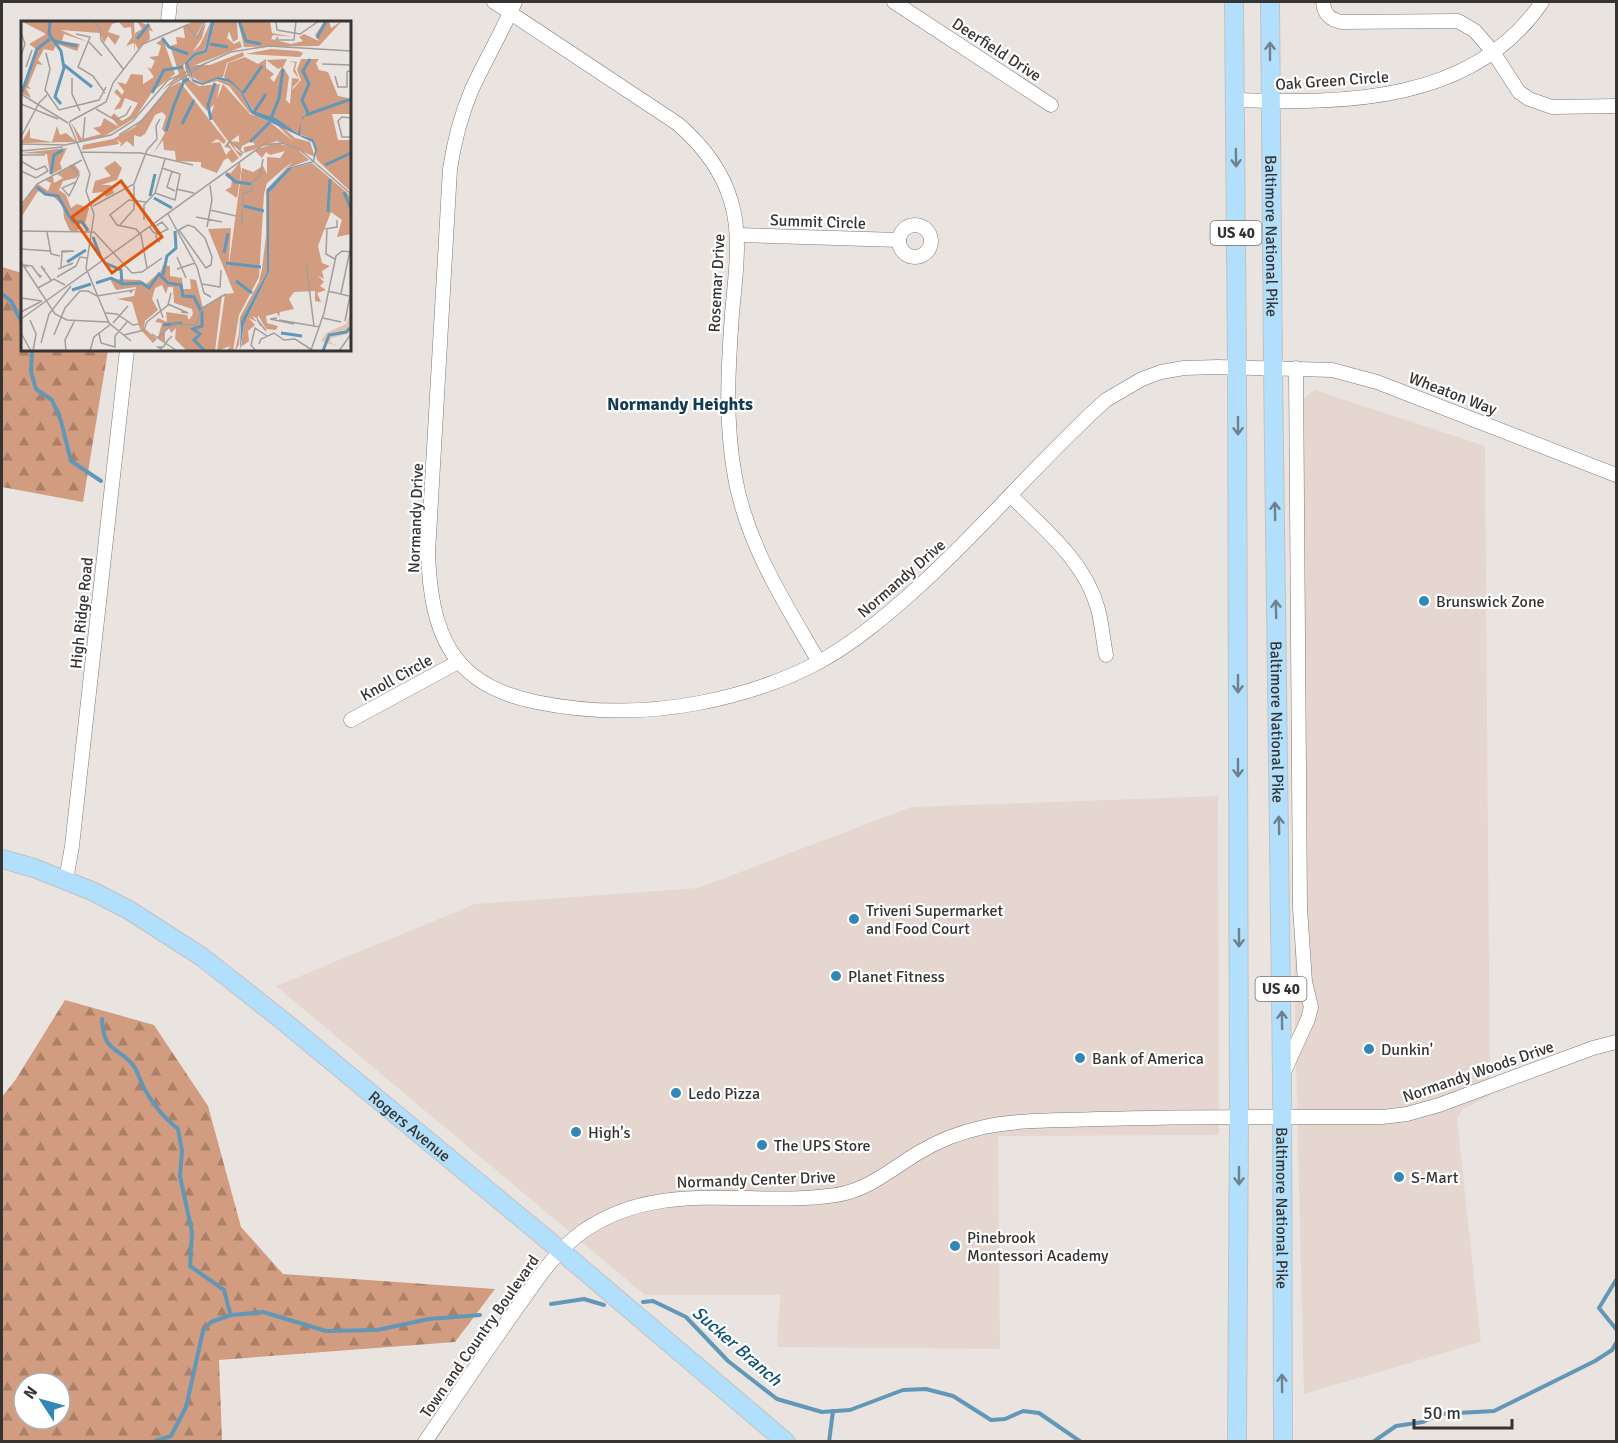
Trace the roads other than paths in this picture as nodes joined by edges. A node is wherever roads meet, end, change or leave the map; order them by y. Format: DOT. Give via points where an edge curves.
graph roads {
  1 [pos="170,2"];
  2 [pos="494,2"];
  3 [pos="894,2"];
  4 [pos="1234,2"];
  5 [pos="1270,2"];
  6 [pos="1323,2"];
  7 [pos="1542,2"];
  8 [pos="512,7"];
  9 [pos="168,21"];
  10 [pos="1493,52"];
  11 [pos="1235,100"];
  12 [pos="1271,101"];
  13 [pos="1052,105"];
  14 [pos="1617,106"];
  15 [pos="737,235"];
  16 [pos="899,240"];
  17 [pos="127,351"];
  18 [pos="1238,367"];
  19 [pos="1273,368"];
  20 [pos="1296,368"];
  21 [pos="1617,475"];
  22 [pos="1011,496"];
  23 [pos="1106,655"];
  24 [pos="458,662"];
  25 [pos="819,662"];
  26 [pos="351,720"];
  27 [pos="2,859"];
  28 [pos="66,880"];
  29 [pos="1617,1042"];
  30 [pos="1282,1076"];
  31 [pos="1239,1117"];
  32 [pos="1282,1117"];
  33 [pos="561,1251"];
  34 [pos="425,1442"];
  35 [pos="786,1442"];
  36 [pos="1237,1442"];
  37 [pos="1283,1442"];
  1 -- 9 [label="street"];
  2 -- 8 [label="street, Rosemar Drive"];
  3 -- 13 [label="street, Deerfield Drive"];
  4 -- 11 [label="main road, US 40"];
  12 -- 5 [label="main road, Baltimore National Pike / US 40, one-way"];
  6 -- 10 [label="street" via="1328,16 1342,22 1458,21 1475,31"];
  7 -- 10 [label="street, Oak Green Circle" via="1515,35"];
  8 -- 15 [label="street, Rosemar Drive" via="693,137 721,176"];
  8 -- 24 [label="street, Normandy Drive" via="471,91 450,169 428,553 434,610"];
  10 -- 12 [label="street, Oak Green Circle" via="1458,74 1406,91"];
  10 -- 14 [label="street" via="1529,99 1552,107"];
  11 -- 12 [label="street, Oak Green Circle"];
  11 -- 18 [label="main road, US 40, one-way"];
  12 -- 19 [label="main road, Baltimore National Pike / US 40"];
  15 -- 16 [label="street, Summit Circle"];
  15 -- 25 [label="street, Rosemar Drive" via="727,394 735,480 759,555"];
  17 -- 28 [label="street, High Ridge Road"];
  18 -- 19 [label="street, Normandy Drive"];
  18 -- 22 [label="street, Normandy Drive" via="1161,372 1124,388 1089,415"];
  18 -- 31 [label="main road, US 40, one-way"];
  19 -- 20 [label="street, Wheaton Way"];
  30 -- 19 [label="main road, Baltimore National Pike / US 40, one-way"];
  20 -- 21 [label="street, Wheaton Way" via="1332,370 1377,382"];
  20 -- 30 [label="street" via="1300,908 1305,982 1311,1008"];
  22 -- 23 [label="street" via="1081,570 1098,609"];
  22 -- 25 [label="street, Normandy Drive" via="894,609"];
  24 -- 25 [label="street, Normandy Drive" via="478,681 520,699 548,705 636,711 723,699"];
  24 -- 26 [label="street, Knoll Circle"];
  27 -- 28 [label="main road, Rogers Avenue"];
  28 -- 33 [label="main road, Rogers Avenue" via="129,910 202,957"];
  29 -- 32 [label="street, Normandy Woods Drive" via="1407,1114"];
  30 -- 32 [label="main road, Baltimore National Pike / US 40"];
  31 -- 32 [label="street, Normandy Woods Drive"];
  31 -- 33 [label="street, Normandy Center Drive" via="1129,1118 987,1127 941,1140 869,1185 846,1193 812,1198 654,1201 616,1212 580,1233"];
  31 -- 36 [label="main road, US 40, one-way"];
  37 -- 32 [label="main road, Baltimore National Pike / US 40, one-way"];
  33 -- 34 [label="street, Town and Country Boulevard"];
  33 -- 35 [label="main road, Rogers Avenue"];
}
